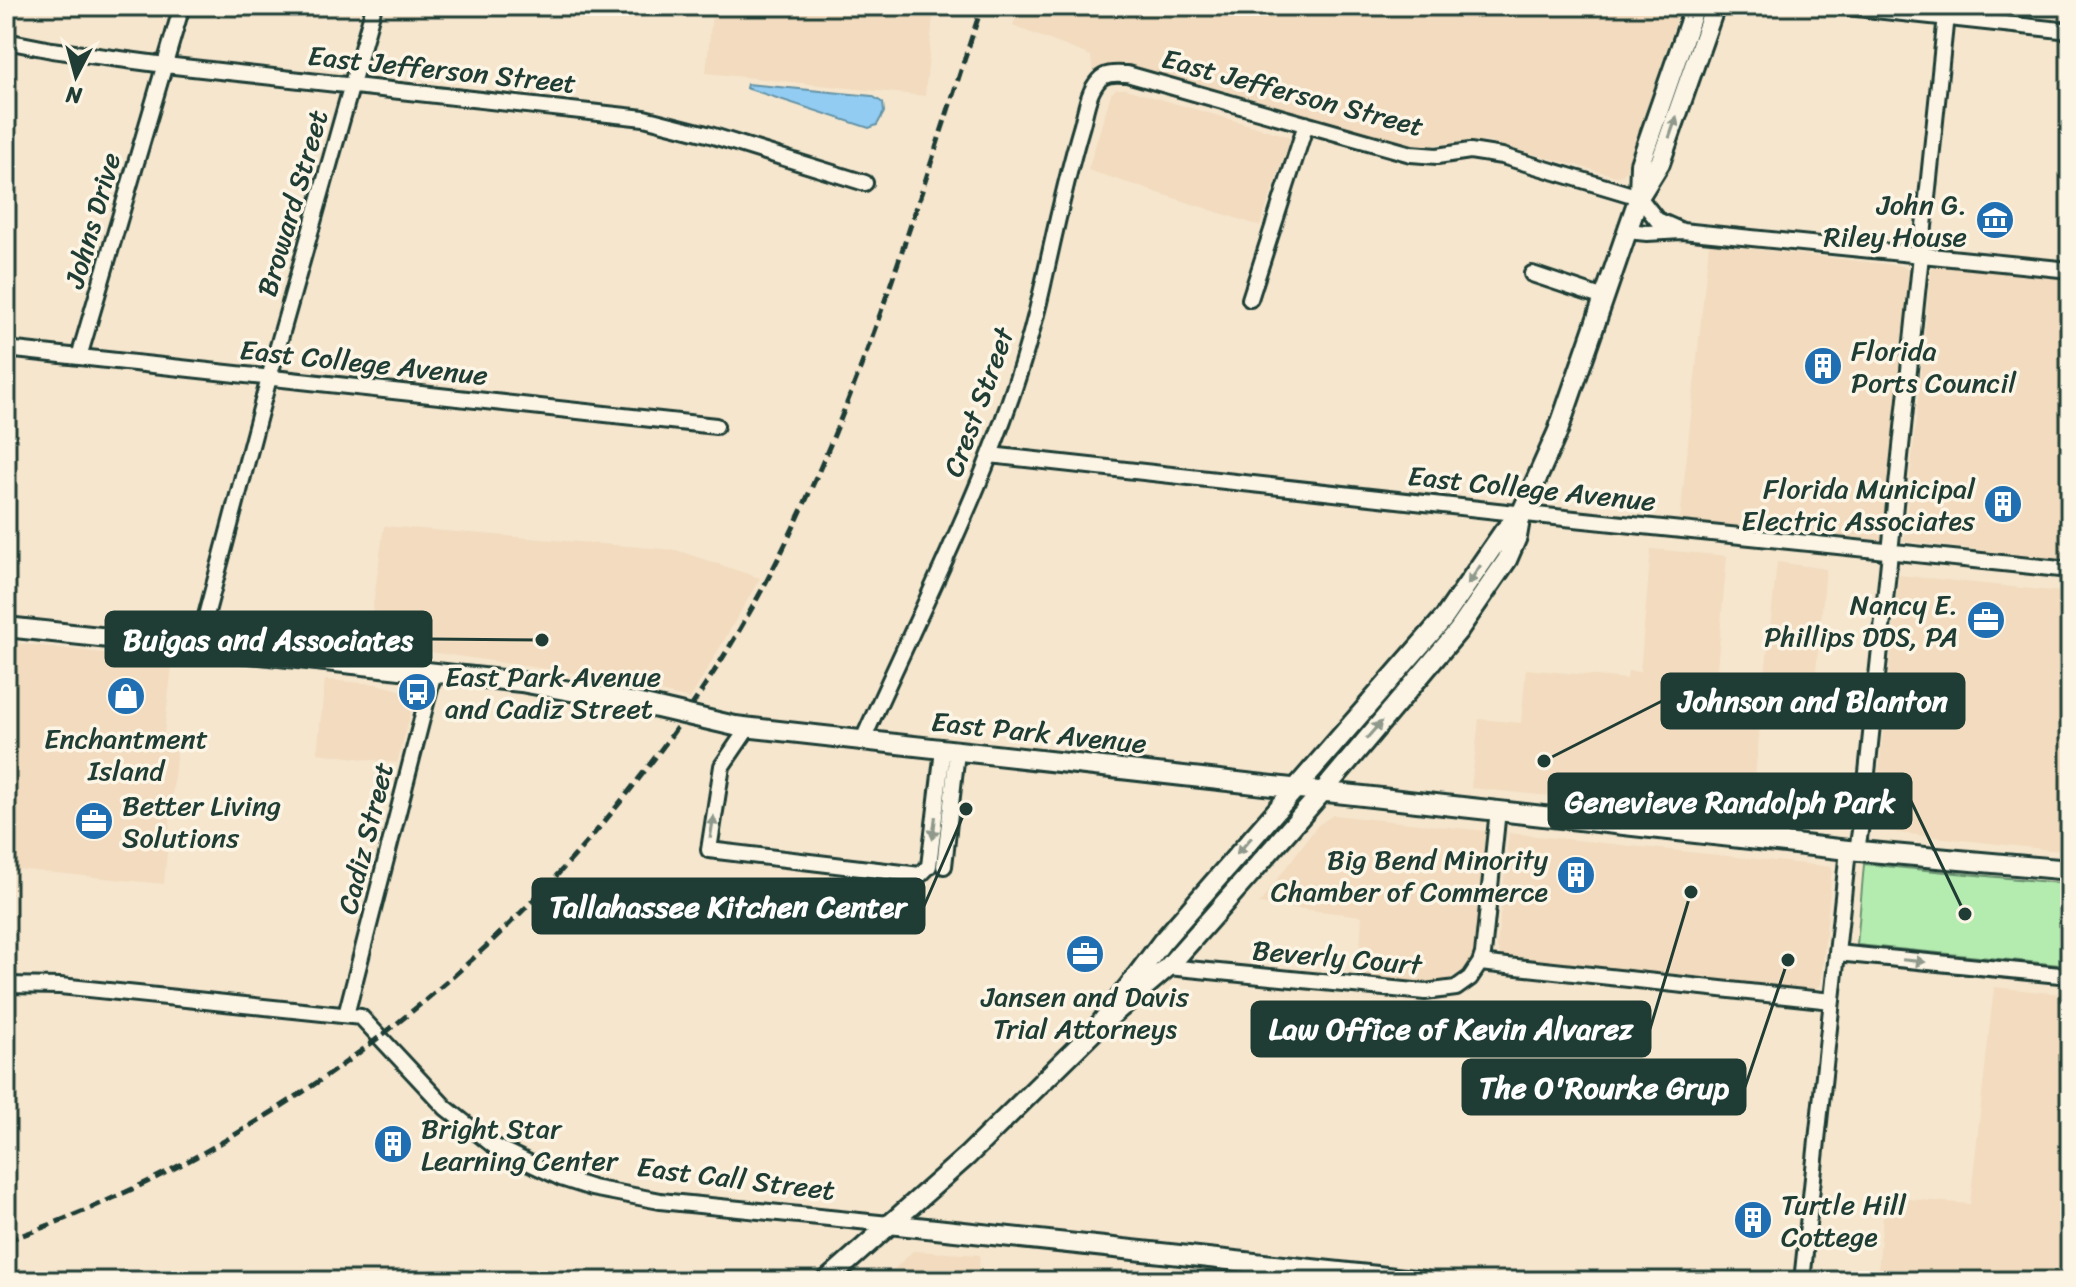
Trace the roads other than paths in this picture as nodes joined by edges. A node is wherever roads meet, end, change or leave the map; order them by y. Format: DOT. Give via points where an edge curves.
graph roads {
  1 [pos="182,6"];
  2 [pos="374,6"];
  3 [pos="1695,6"];
  4 [pos="1715,6"];
  5 [pos="1838,6"];
  6 [pos="1946,12"];
  7 [pos="2070,31"];
  8 [pos="6,41"];
  9 [pos="165,65"];
  10 [pos="1111,73"];
  11 [pos="352,85"];
  12 [pos="1306,124"];
  13 [pos="865,183"];
  14 [pos="1639,197"];
  15 [pos="1627,231"];
  16 [pos="1682,231"];
  17 [pos="1921,255"];
  18 [pos="2070,270"];
  19 [pos="1532,274"];
  20 [pos="1604,298"];
  21 [pos="1250,299"];
  22 [pos="6,349"];
  23 [pos="79,357"];
  24 [pos="269,378"];
  25 [pos="716,426"];
  26 [pos="990,455"];
  27 [pos="1521,514"];
  28 [pos="1890,551"];
  29 [pos="2070,570"];
  30 [pos="6,627"];
  31 [pos="198,646"];
  32 [pos="434,672"];
  33 [pos="741,727"];
  34 [pos="862,742"];
  35 [pos="950,751"];
  36 [pos="1296,788"];
  37 [pos="1324,790"];
  38 [pos="1498,810"];
  39 [pos="1852,850"];
  40 [pos="944,866"];
  41 [pos="2070,870"];
  42 [pos="1837,953"];
  43 [pos="1480,963"];
  44 [pos="1168,967"];
  45 [pos="2070,976"];
  46 [pos="6,985"];
  47 [pos="1832,1001"];
  48 [pos="346,1015"];
  49 [pos="1098,1027"];
  50 [pos="889,1224"];
  51 [pos="826,1281"];
  52 [pos="839,1281"];
  53 [pos="1424,1281"];
  54 [pos="1802,1281"];
  1 -- 9 [label="street, Johns Drive"];
  2 -- 11 [label="street, Broward Street"];
  3 -- 14 [label="street" via="1640,164"];
  14 -- 4 [label="street, one-way" via="1660,163"];
  5 -- 6 [label="street"];
  6 -- 7 [label="street"];
  6 -- 17 [label="street"];
  8 -- 9 [label="street, East Jefferson Street"];
  9 -- 11 [label="street, East Jefferson Street"];
  9 -- 23 [label="street, Johns Drive"];
  10 -- 12 [label="street, East Jefferson Street"];
  10 -- 26 [label="street, Crest Street" via="1091,92 1039,303"];
  11 -- 13 [label="street, East Jefferson Street" via="644,118"];
  11 -- 24 [label="street, Broward Street"];
  12 -- 14 [label="street, East Jefferson Street" via="1411,154 1470,151 1502,156"];
  12 -- 21 [label="street"];
  14 -- 15 [label="street"];
  14 -- 16 [label="street, East Jefferson Street" via="1657,220"];
  15 -- 16 [label="street, East Jefferson Street"];
  15 -- 20 [label="street"];
  16 -- 17 [label="street, East Jefferson Street"];
  17 -- 18 [label="street, East Jefferson Street"];
  17 -- 28 [label="street"];
  19 -- 20 [label="street"];
  20 -- 27 [label="street" via="1553,446"];
  22 -- 23 [label="street, East College Avenue"];
  23 -- 24 [label="street, East College Avenue"];
  24 -- 25 [label="street, East College Avenue"];
  24 -- 31 [label="street, Broward Street"];
  26 -- 27 [label="street, East College Avenue"];
  26 -- 34 [label="street, Crest Street"];
  27 -- 28 [label="street, East College Avenue"];
  27 -- 36 [label="street, one-way" via="1444,618"];
  37 -- 27 [label="street, one-way" via="1481,601 1509,556"];
  28 -- 29 [label="street, East College Avenue"];
  28 -- 39 [label="street"];
  30 -- 31 [label="street, East Park Avenue"];
  31 -- 32 [label="street, East Park Avenue"];
  32 -- 33 [label="street, East Park Avenue, bridge" via="548,686"];
  32 -- 48 [label="street, Cadiz Street"];
  33 -- 34 [label="street, East Park Avenue"];
  35 -- 33 [label="street, one-way" via="929,866 920,875 709,850 722,766"];
  34 -- 35 [label="street, East Park Avenue"];
  35 -- 36 [label="street, East Park Avenue"];
  35 -- 40 [label="street"];
  36 -- 37 [label="street, East Park Avenue"];
  36 -- 49 [label="street, one-way" via="1162,942"];
  37 -- 38 [label="street, East Park Avenue"];
  37 -- 44 [label="street"];
  38 -- 39 [label="street, East Park Avenue"];
  38 -- 43 [label="street"];
  39 -- 41 [label="street, East Park Avenue"];
  39 -- 42 [label="street"];
  42 -- 45 [label="street, one-way"];
  42 -- 47 [label="street"];
  43 -- 44 [label="street, Beverly Court" via="1456,988 1425,992"];
  43 -- 47 [label="street"];
  44 -- 49 [label="street"];
  46 -- 48 [label="street, East Call Street"];
  47 -- 54 [label="street"];
  48 -- 50 [label="street, East Call Street" via="361,1017 446,1108 494,1146 561,1178 660,1201"];
  49 -- 50 [label="street" via="967,1156"];
  50 -- 51 [label="street"];
  50 -- 52 [label="street"];
  50 -- 53 [label="street, East Call Street"];
}
